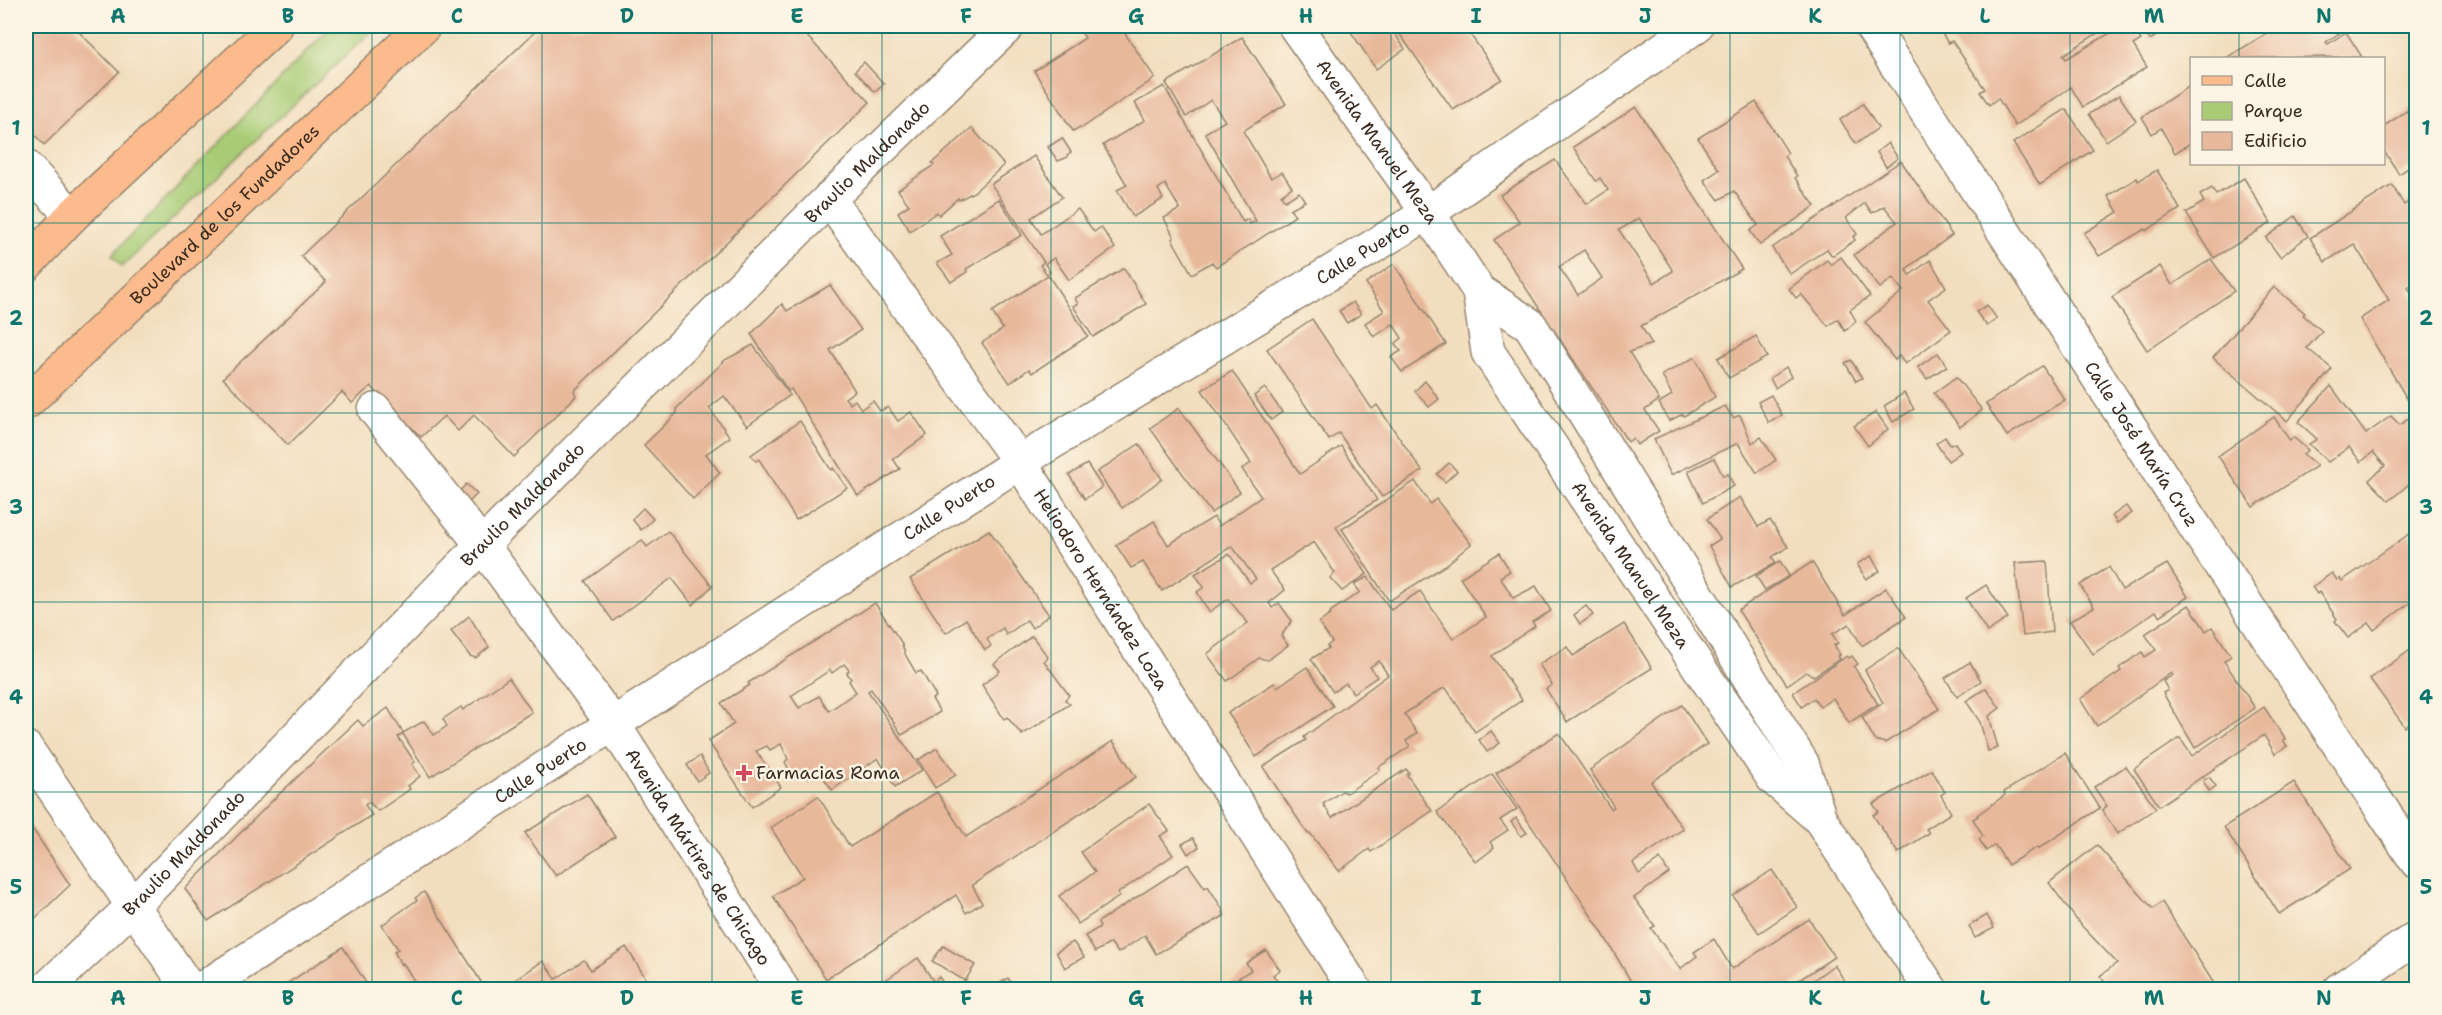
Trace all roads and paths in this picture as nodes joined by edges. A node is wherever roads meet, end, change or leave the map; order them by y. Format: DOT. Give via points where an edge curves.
graph roads {
  1 [pos="276,26"];
  2 [pos="424,26"];
  3 [pos="1008,26"];
  4 [pos="1295,26"];
  5 [pos="1696,26"];
  6 [pos="1871,26"];
  7 [pos="26,167"];
  8 [pos="829,199"];
  9 [pos="1428,213"];
  10 [pos="72,216"];
  11 [pos="26,265"];
  12 [pos="1479,291"];
  13 [pos="26,404"];
  14 [pos="375,410"];
  15 [pos="1020,462"];
  16 [pos="482,545"];
  17 [pos="612,724"];
  18 [pos="26,748"];
  19 [pos="1820,819"];
  20 [pos="2416,861"];
  21 [pos="134,905"];
  22 [pos="2416,939"];
  23 [pos="45,990"];
  24 [pos="190,990"];
  25 [pos="200,990"];
  26 [pos="783,990"];
  27 [pos="1355,990"];
  28 [pos="1931,990"];
  29 [pos="2338,990"];
  1 -- 10 [label="main road"];
  2 -- 13 [label="main road, Boulevard de los Fundadores"];
  3 -- 8 [label="street, Braulio Maldonado"];
  4 -- 9 [label="street, Avenida Manuel Meza"];
  5 -- 9 [label="street, Calle Puerto"];
  6 -- 20 [label="street, Calle José María Cruz"];
  7 -- 10 [label="street"];
  8 -- 15 [label="street, Heliodoro Hernández Loza"];
  8 -- 16 [label="street, Braulio Maldonado"];
  9 -- 12 [label="street, Avenida Manuel Meza"];
  9 -- 15 [label="street, Calle Puerto"];
  10 -- 11 [label="main road"];
  12 -- 19 [label="street, Avenida Manuel Meza" via="1530,326 1802,763"];
  12 -- 19 [label="street, Avenida Manuel Meza" via="1488,352 1773,778"];
  14 -- 16 [label="street, Avenida Mártires de Chicago"];
  15 -- 17 [label="street, Calle Puerto"];
  15 -- 27 [label="street, Heliodoro Hernández Loza"];
  16 -- 17 [label="street, Avenida Mártires de Chicago"];
  16 -- 21 [label="street, Braulio Maldonado"];
  17 -- 25 [label="street, Calle Puerto"];
  17 -- 26 [label="street, Avenida Mártires de Chicago"];
  18 -- 21 [label="street"];
  19 -- 28 [label="street, Avenida Manuel Meza"];
  21 -- 23 [label="street, Braulio Maldonado"];
  21 -- 24 [label="street"];
  22 -- 29 [label="street"];
}
